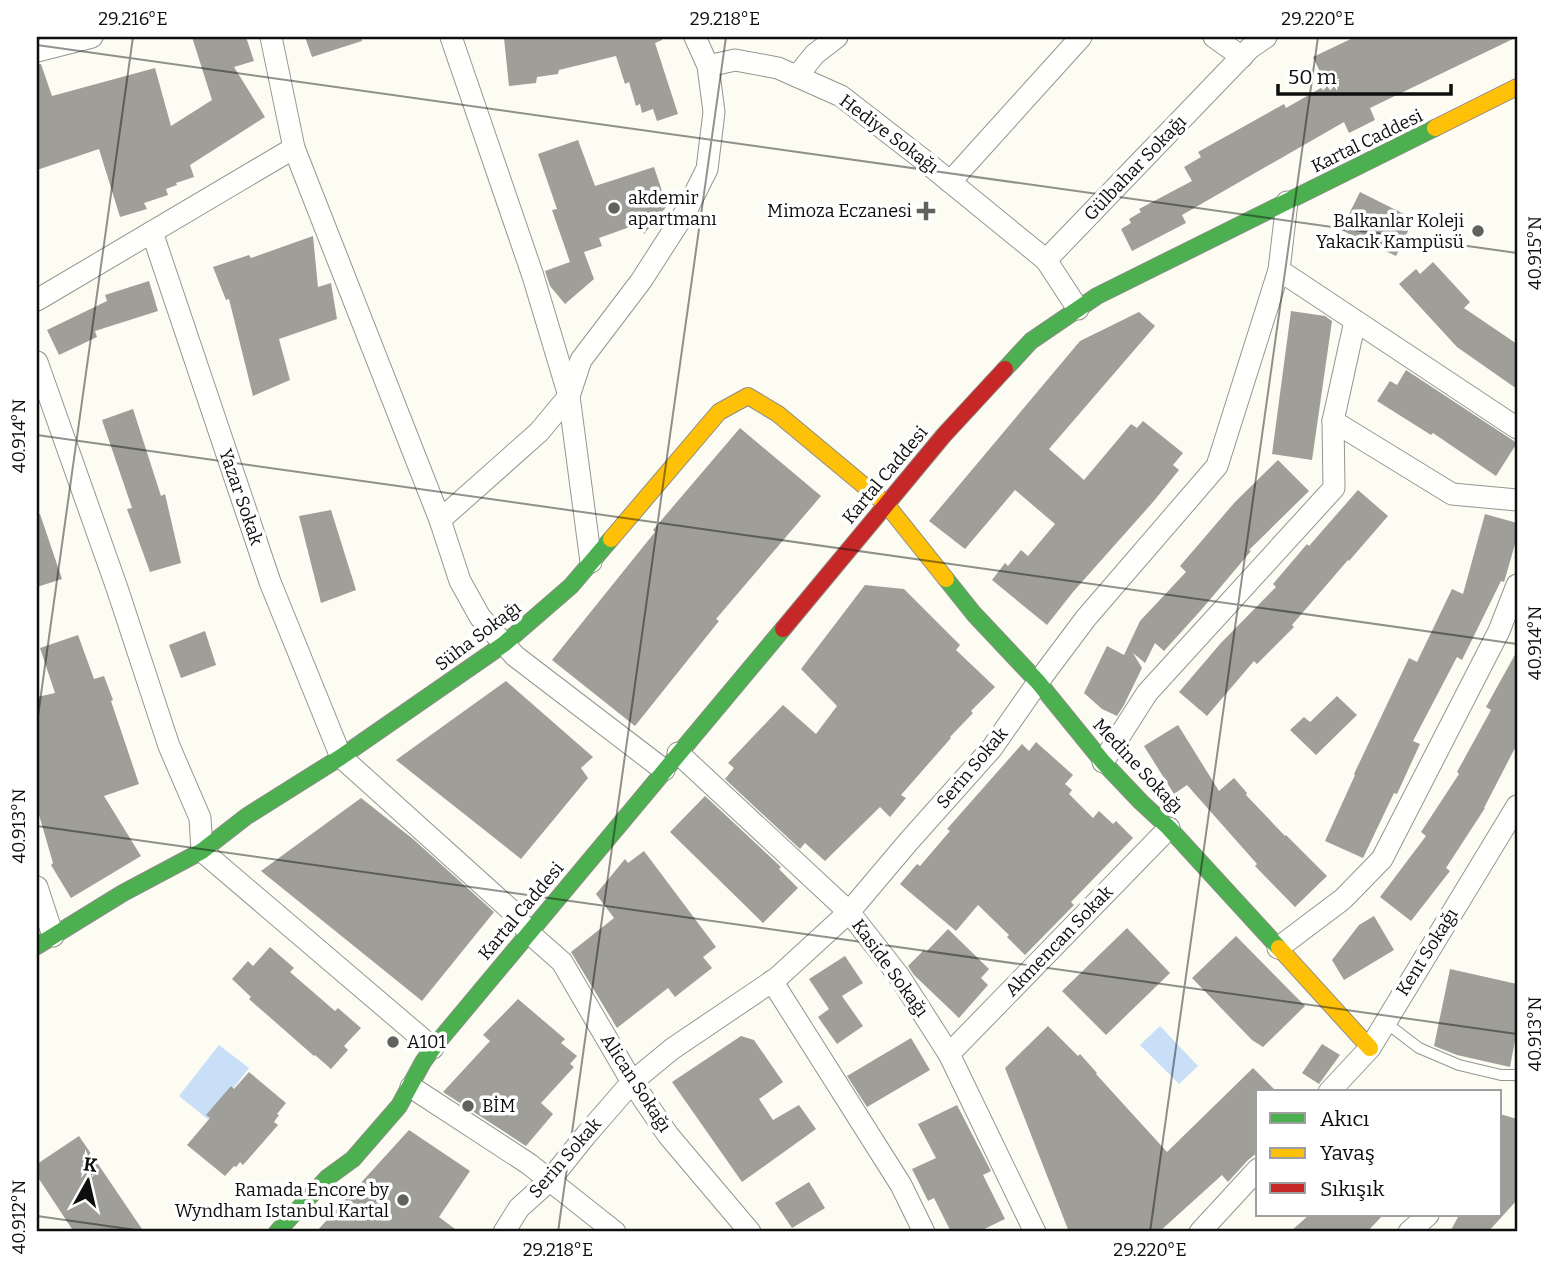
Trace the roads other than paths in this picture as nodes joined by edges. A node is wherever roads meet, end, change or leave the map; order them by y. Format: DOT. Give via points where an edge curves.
graph roads {
  1 [pos="92,37"];
  2 [pos="271,37"];
  3 [pos="451,37"];
  4 [pos="695,37"];
  5 [pos="837,37"];
  6 [pos="1081,37"];
  7 [pos="1214,37"];
  8 [pos="1266,37"];
  9 [pos="37,51"];
  10 [pos="1242,57"];
  11 [pos="708,66"];
  12 [pos="797,76"];
  13 [pos="1517,87"];
  14 [pos="294,148"];
  15 [pos="950,182"];
  16 [pos="1287,202"];
  17 [pos="152,232"];
  18 [pos="1046,260"];
  19 [pos="1279,270"];
  20 [pos="37,300"];
  21 [pos="1078,309"];
  22 [pos="1355,321"];
  23 [pos="37,362"];
  24 [pos="569,396"];
  25 [pos="1333,421"];
  26 [pos="1517,428"];
  27 [pos="1517,500"];
  28 [pos="886,504"];
  29 [pos="440,520"];
  30 [pos="591,562"];
  31 [pos="1517,585"];
  32 [pos="504,644"];
  33 [pos="1038,682"];
  34 [pos="678,753"];
  35 [pos="341,757"];
  36 [pos="1103,762"];
  37 [pos="664,770"];
  38 [pos="1517,806"];
  39 [pos="1169,828"];
  40 [pos="202,851"];
  41 [pos="37,887"];
  42 [pos="849,912"];
  43 [pos="528,932"];
  44 [pos="45,941"];
  45 [pos="1278,948"];
  46 [pos="772,981"];
  47 [pos="1385,1022"];
  48 [pos="1370,1048"];
  49 [pos="949,1054"];
  50 [pos="428,1055"];
  51 [pos="1517,1074"];
  52 [pos="632,1082"];
  53 [pos="401,1087"];
  54 [pos="1331,1090"];
  55 [pos="342,1147"];
  56 [pos="1256,1171"];
  57 [pos="327,1178"];
  58 [pos="550,1180"];
  59 [pos="1427,1216"];
  60 [pos="278,1232"];
  61 [pos="504,1232"];
  62 [pos="615,1232"];
  63 [pos="750,1232"];
  64 [pos="924,1232"];
  65 [pos="1035,1232"];
  66 [pos="1200,1232"];
  67 [pos="1409,1232"];
  1 -- 9 [label="street"];
  2 -- 14 [label="street"];
  3 -- 24 [label="street"];
  4 -- 11 [label="street"];
  5 -- 12 [label="street"];
  6 -- 15 [label="street"];
  7 -- 10 [label="street"];
  8 -- 10 [label="street, Gülbahar Sokağı"];
  10 -- 18 [label="street, Gülbahar Sokağı"];
  11 -- 12 [label="street, Hediye Sokağı" via="735,60"];
  11 -- 24 [label="street" via="713,112 707,169 641,281 581,360"];
  12 -- 15 [label="street, Hediye Sokağı" via="841,96"];
  13 -- 16 [label="street, Kartal Caddesi"];
  14 -- 17 [label="street"];
  14 -- 29 [label="street"];
  15 -- 18 [label="street, Hediye Sokağı"];
  16 -- 19 [label="street, Serin Sokak"];
  16 -- 21 [label="street, Kartal Caddesi"];
  17 -- 20 [label="street"];
  17 -- 35 [label="street, Yazar Sokak" via="270,582"];
  18 -- 21 [label="street"];
  19 -- 22 [label="street"];
  19 -- 33 [label="street, Serin Sokak" via="1217,466 1086,618"];
  21 -- 28 [label="street, Kartal Caddesi" via="1031,341"];
  22 -- 25 [label="street"];
  22 -- 26 [label="street"];
  23 -- 40 [label="street" via="169,747 200,818"];
  24 -- 29 [label="street" via="539,432"];
  24 -- 30 [label="street"];
  25 -- 27 [label="street" via="1452,494"];
  25 -- 36 [label="street" via="1334,488 1147,693"];
  28 -- 30 [label="street, Süha Sokağı" via="778,414 748,396 719,411"];
  28 -- 33 [label="street, Medine Sokağı" via="974,614"];
  28 -- 34 [label="street, Kartal Caddesi"];
  29 -- 32 [label="street" via="460,581 480,617"];
  30 -- 32 [label="street, Süha Sokağı" via="571,586"];
  31 -- 45 [label="street" via="1499,631 1382,859 1343,899"];
  32 -- 35 [label="street, Süha Sokağı"];
  32 -- 37 [label="street"];
  33 -- 36 [label="street, Medine Sokağı"];
  33 -- 42 [label="street, Serin Sokak" via="992,748"];
  34 -- 37 [label="street, Kartal Caddesi"];
  34 -- 42 [label="street, Kaside Sokağı"];
  35 -- 40 [label="street, Süha Sokağı" via="247,816"];
  35 -- 43 [label="street, Alican Sokağı" via="513,912"];
  36 -- 39 [label="street, Medine Sokağı"];
  37 -- 43 [label="street, Kartal Caddesi"];
  38 -- 47 [label="street, Kent Sokağı"];
  39 -- 45 [label="street, Medine Sokağı"];
  39 -- 49 [label="street, Akmencan Sokak"];
  40 -- 44 [label="street, Süha Sokağı"];
  40 -- 50 [label="street"];
  41 -- 44 [label="street"];
  42 -- 46 [label="street, Serin Sokak"];
  42 -- 49 [label="street, Kaside Sokağı" via="899,976"];
  43 -- 50 [label="street, Kartal Caddesi"];
  43 -- 52 [label="street, Alican Sokağı" via="562,962"];
  45 -- 48 [label="street, Medine Sokağı"];
  46 -- 52 [label="street, Serin Sokak"];
  46 -- 64 [label="street" via="901,1185"];
  47 -- 48 [label="street, Kent Sokağı"];
  47 -- 51 [label="lane" via="1419,1048 1459,1065"];
  48 -- 54 [label="street, Kent Sokağı"];
  49 -- 65 [label="street, Kaside Sokağı"];
  50 -- 53 [label="street, Kartal Caddesi"];
  52 -- 58 [label="street, Serin Sokak"];
  52 -- 63 [label="street, Alican Sokağı" via="668,1135"];
  53 -- 57 [label="street, Kartal Caddesi" via="399,1106 352,1159"];
  53 -- 58 [label="street"];
  55 -- 57 [label="street, Kartal Caddesi"];
  56 -- 66 [label="street"];
  57 -- 60 [label="street, Kartal Caddesi"];
  58 -- 61 [label="street, Serin Sokak" via="519,1208"];
  58 -- 62 [label="street"];
  59 -- 67 [label="street"];
}
